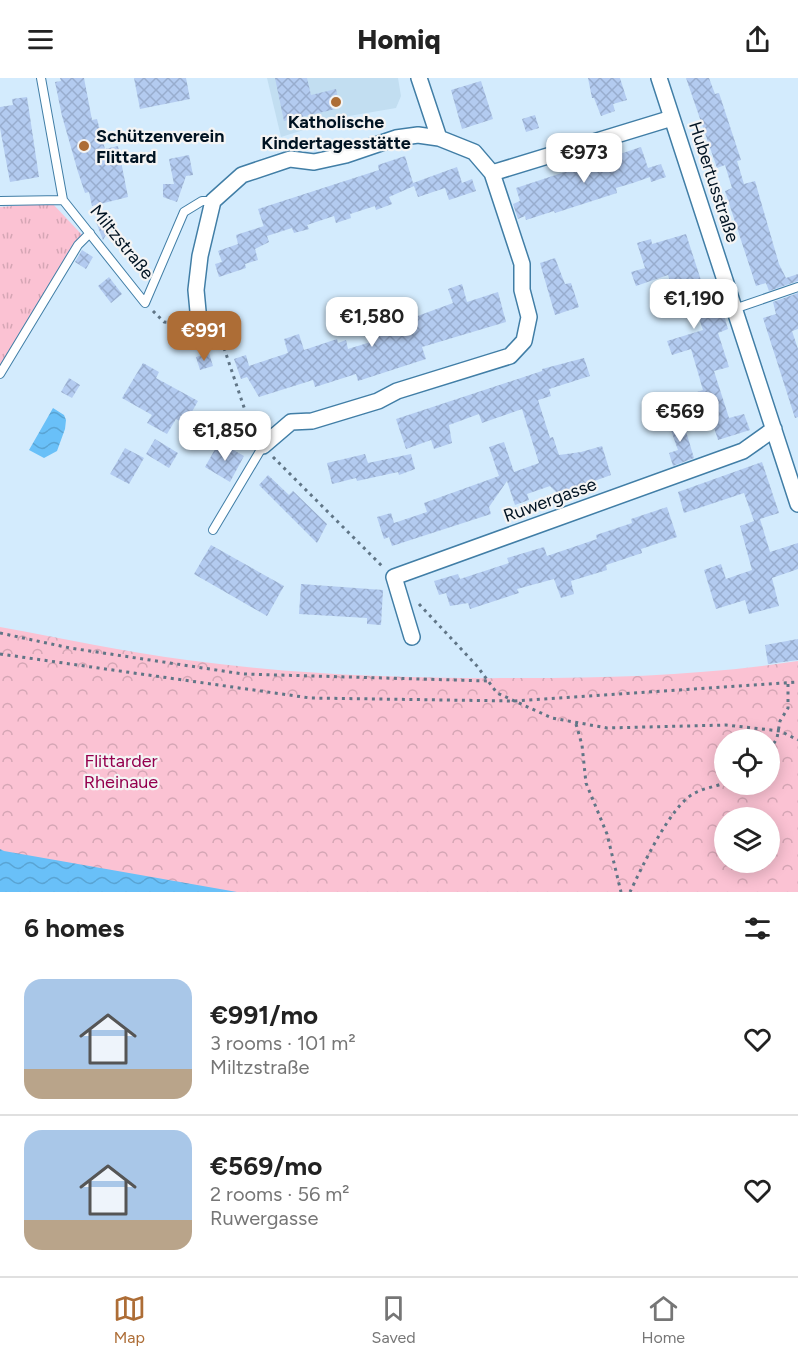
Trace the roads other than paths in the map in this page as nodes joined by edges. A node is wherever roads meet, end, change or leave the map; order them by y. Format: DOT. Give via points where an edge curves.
graph roads {
  1 [pos="41,78"];
  2 [pos="419,78"];
  3 [pos="659,78"];
  4 [pos="672,118"];
  5 [pos="439,138"];
  6 [pos="492,173"];
  7 [pos="63,200"];
  8 [pos="0,201"];
  9 [pos="213,201"];
  10 [pos="90,233"];
  11 [pos="798,287"];
  12 [pos="735,309"];
  13 [pos="199,322"];
  14 [pos="0,374"];
  15 [pos="774,429"];
  16 [pos="263,447"];
  17 [pos="798,504"];
  18 [pos="213,530"];
  19 [pos="411,637"];
  1 -- 7 [label="lane, Miltzstraße"];
  2 -- 5 [label="street"];
  3 -- 4 [label="street, Hubertusstraße"];
  4 -- 6 [label="street"];
  4 -- 12 [label="street, Hubertusstraße"];
  5 -- 6 [label="street, Miltzstraße" via="474,152"];
  5 -- 9 [label="street, Miltzstraße" via="396,138 314,162 290,159 242,175"];
  6 -- 16 [label="street" via="522,264 522,290 529,317 524,341 510,356 312,421 291,422"];
  7 -- 8 [label="lane"];
  7 -- 10 [label="lane, Miltzstraße"];
  9 -- 10 [label="lane, Miltzstraße" via="202,201 184,212 145,303"];
  9 -- 13 [label="street" via="196,290"];
  10 -- 14 [label="lane" via="78,245"];
  11 -- 12 [label="lane"];
  12 -- 15 [label="street, Hubertusstraße"];
  15 -- 17 [label="street, Hubertusstraße"];
  15 -- 19 [label="street, Ruwergasse" via="743,451 394,577"];
  16 -- 18 [label="lane"];
}
